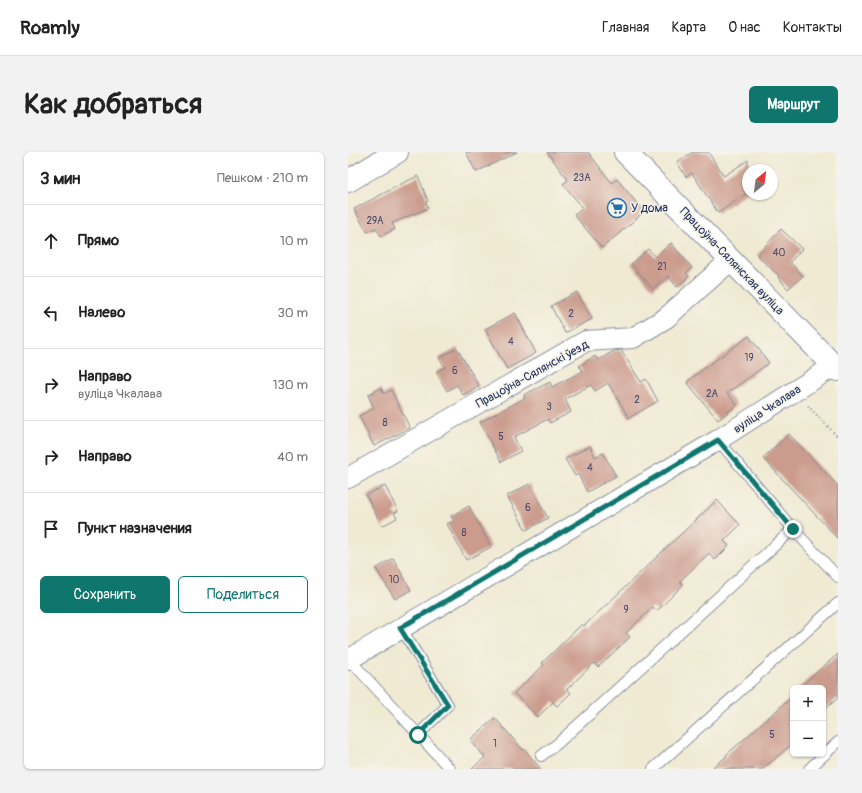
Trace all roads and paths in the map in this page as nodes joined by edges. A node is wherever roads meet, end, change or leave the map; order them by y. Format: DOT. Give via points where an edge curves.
graph roads {
  1 [pos="397,152"];
  2 [pos="625,152"];
  3 [pos="348,181"];
  4 [pos="731,260"];
  5 [pos="837,366"];
  6 [pos="794,392"];
  7 [pos="838,437"];
  8 [pos="718,440"];
  9 [pos="348,478"];
  10 [pos="793,529"];
  11 [pos="838,577"];
  12 [pos="838,603"];
  13 [pos="400,628"];
  14 [pos="348,659"];
  15 [pos="418,735"];
  16 [pos="838,742"];
  17 [pos="541,756"];
  18 [pos="450,769"];
  19 [pos="653,769"];
  20 [pos="809,769"];
  1 -- 3 [label="main road"];
  2 -- 4 [label="main road, Працоўна-Сялянская вуліца"];
  4 -- 5 [label="main road, Працоўна-Сялянская вуліца"];
  4 -- 9 [label="street, Працоўна-Сялянскі ўезд" via="666,318 633,338 586,341"];
  5 -- 6 [label="street, вуліца Чкалава"];
  6 -- 7 [label="path"];
  6 -- 8 [label="street, вуліца Чкалава"];
  8 -- 10 [label="lane"];
  8 -- 13 [label="street, вуліца Чкалава"];
  10 -- 11 [label="lane"];
  10 -- 17 [label="lane" via="563,739"];
  12 -- 19 [label="lane"];
  13 -- 14 [label="street, вуліца Чкалава"];
  13 -- 15 [label="lane" via="448,705"];
  14 -- 15 [label="lane"];
  15 -- 18 [label="lane"];
  16 -- 20 [label="lane"];
}
